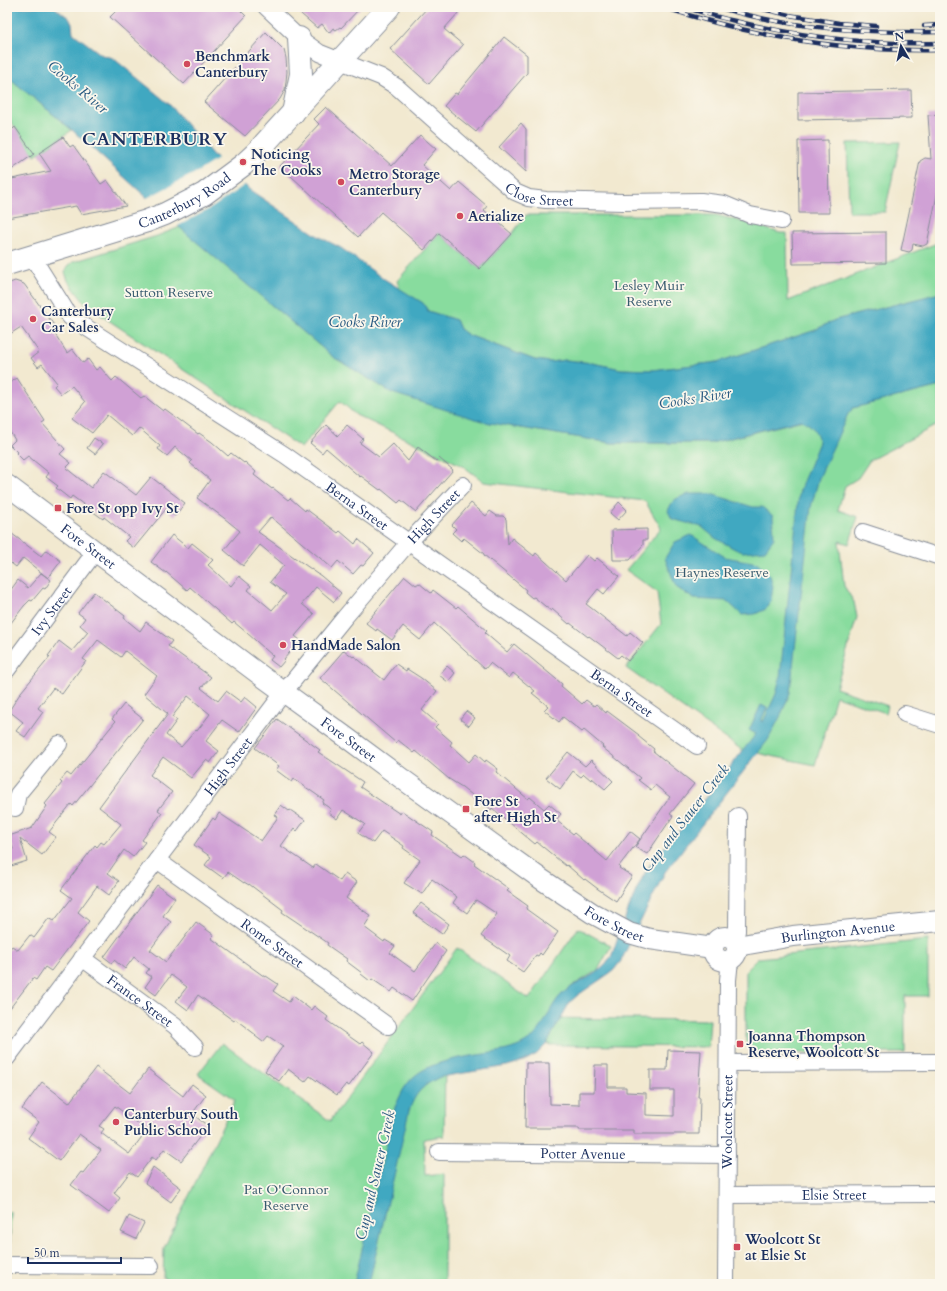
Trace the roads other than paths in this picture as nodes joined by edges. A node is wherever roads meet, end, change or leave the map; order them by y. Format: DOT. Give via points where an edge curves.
graph roads {
  1 [pos="266,7"];
  2 [pos="388,7"];
  3 [pos="300,38"];
  4 [pos="339,61"];
  5 [pos="292,114"];
  6 [pos="781,221"];
  7 [pos="31,255"];
  8 [pos="7,264"];
  9 [pos="7,485"];
  10 [pos="462,485"];
  11 [pos="862,532"];
  12 [pos="409,542"];
  13 [pos="95,552"];
  14 [pos="940,557"];
  15 [pos="7,670"];
  16 [pos="284,692"];
  17 [pos="905,714"];
  18 [pos="940,725"];
  19 [pos="59,744"];
  20 [pos="697,746"];
  21 [pos="7,802"];
  22 [pos="738,816"];
  23 [pos="157,860"];
  24 [pos="940,921"];
  25 [pos="713,948"];
  26 [pos="734,949"];
  27 [pos="82,958"];
  28 [pos="388,1026"];
  29 [pos="195,1046"];
  30 [pos="8,1053"];
  31 [pos="940,1062"];
  32 [pos="728,1063"];
  33 [pos="439,1152"];
  34 [pos="727,1155"];
  35 [pos="940,1194"];
  36 [pos="727,1195"];
  37 [pos="7,1265"];
  38 [pos="151,1266"];
  39 [pos="726,1284"];
  1 -- 3 [label="street, Close Street"];
  2 -- 4 [label="highway, Canterbury Road"];
  3 -- 4 [label="street, Close Street" via="320,53"];
  3 -- 5 [label="highway" via="301,74"];
  4 -- 5 [label="highway, Canterbury Road"];
  4 -- 6 [label="street, Close Street" via="381,77 397,87 515,192 529,198 623,202 700,201 724,204 750,215"];
  5 -- 7 [label="highway, Canterbury Road" via="243,165 204,194 147,221"];
  7 -- 8 [label="highway, Canterbury Road"];
  7 -- 12 [label="street, Berna Street" via="70,317 285,456"];
  9 -- 13 [label="main road, Fore Street"];
  10 -- 12 [label="street, High Street"];
  11 -- 14 [label="street"];
  12 -- 16 [label="street, High Street"];
  12 -- 20 [label="street, Berna Street"];
  13 -- 15 [label="street, Ivy Street"];
  13 -- 16 [label="main road, Fore Street"];
  16 -- 23 [label="street, High Street"];
  16 -- 25 [label="main road, Fore Street" via="529,870 604,921 650,939"];
  17 -- 18 [label="street"];
  19 -- 21 [label="street" via="18,794 15,808"];
  22 -- 26 [label="street, Woolcott Street" via="737,931"];
  23 -- 27 [label="street, High Street"];
  23 -- 28 [label="street, Rome Street"];
  24 -- 26 [label="main road, Burlington Avenue" via="792,936"];
  25 -- 26 [label="main road, Burlington Avenue" via="721,937 728,937"];
  26 -- 32 [label="street, Woolcott Street" via="728,980"];
  27 -- 29 [label="street, France Street" via="175,1026"];
  27 -- 30 [label="street, High Street"];
  31 -- 32 [label="street"];
  32 -- 34 [label="street, Woolcott Street"];
  33 -- 34 [label="street, Potter Avenue"];
  34 -- 36 [label="street, Woolcott Street"];
  35 -- 36 [label="street, Elsie Street"];
  36 -- 39 [label="street, Woolcott Street"];
  37 -- 38 [label="street"];
}
